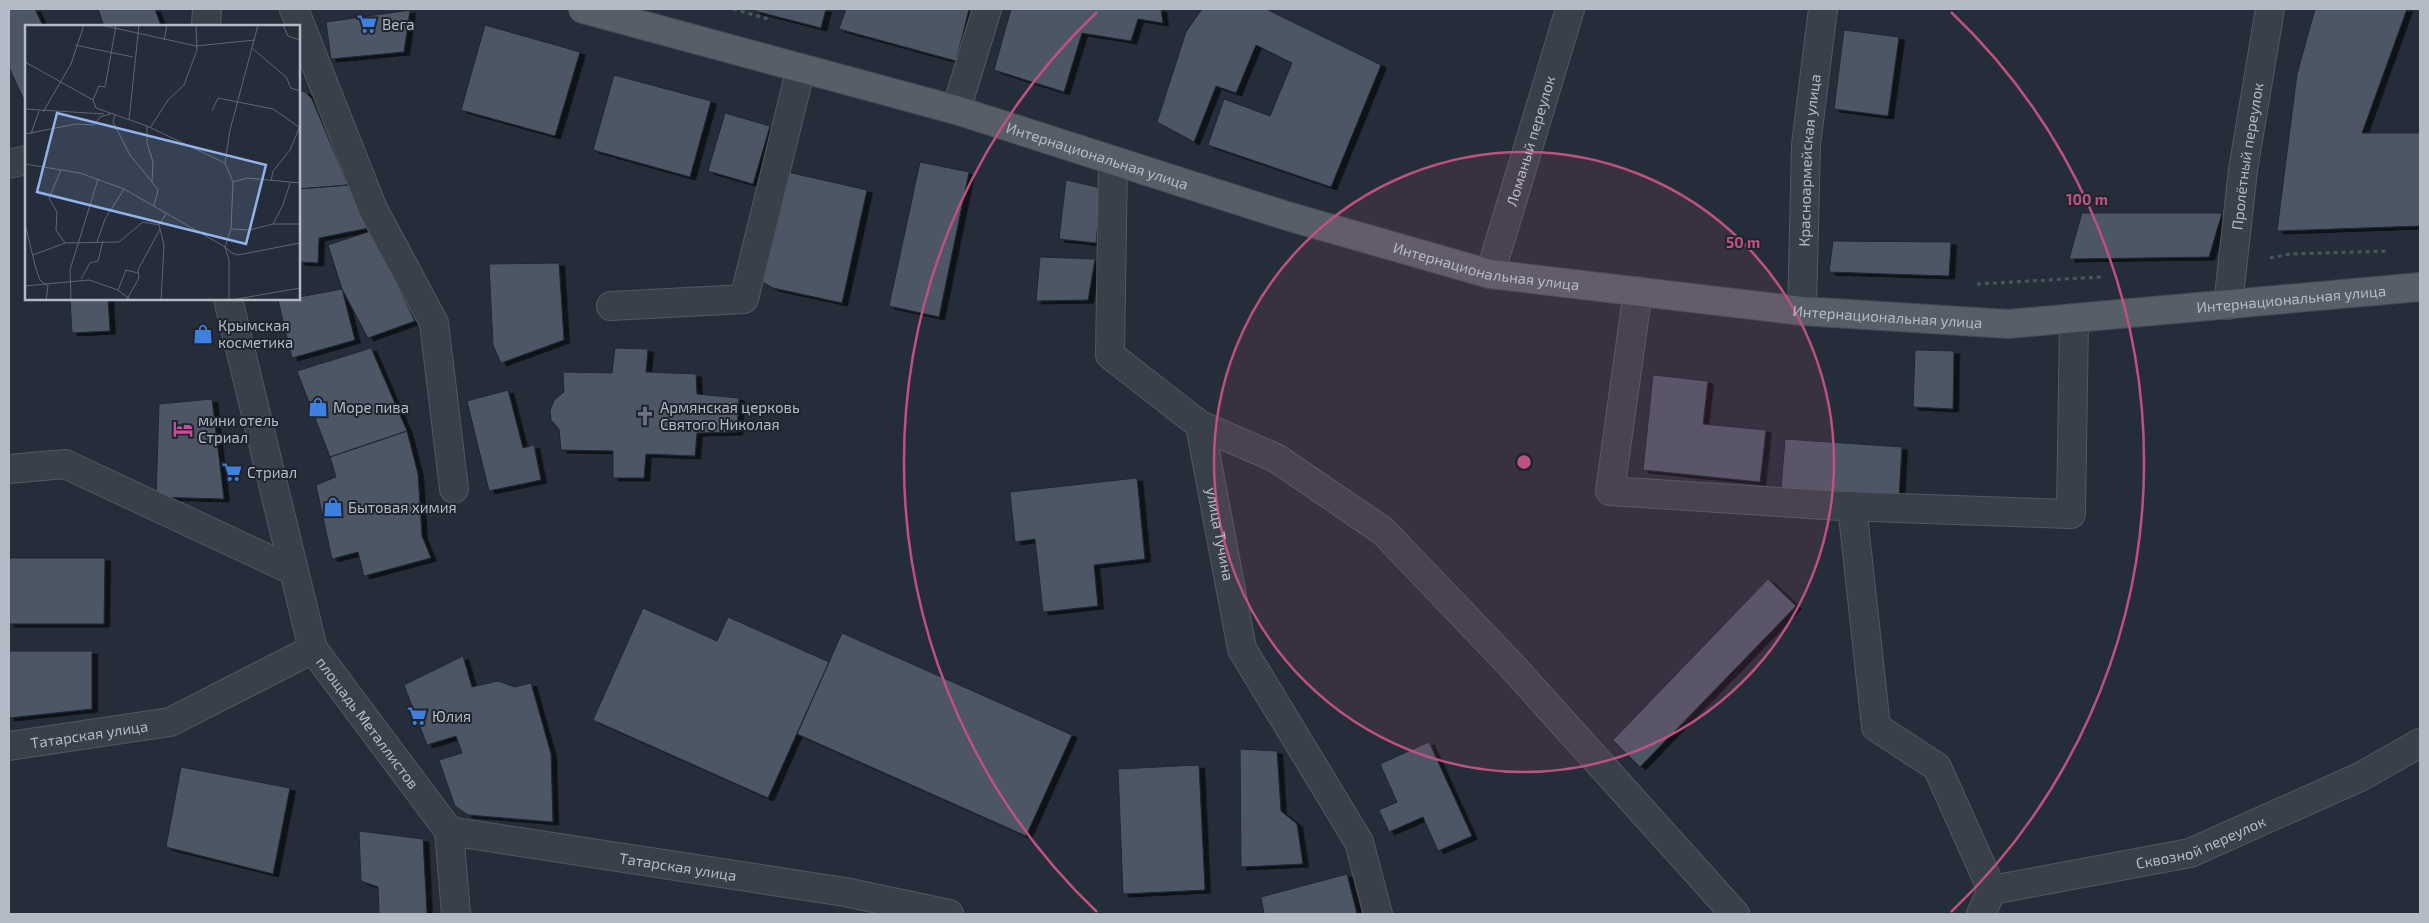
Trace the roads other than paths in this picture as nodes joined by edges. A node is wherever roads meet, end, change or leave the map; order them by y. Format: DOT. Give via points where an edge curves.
graph roads {
  1 [pos="207,9"];
  2 [pos="294,9"];
  3 [pos="583,9"];
  4 [pos="987,9"];
  5 [pos="1570,9"];
  6 [pos="1823,9"];
  7 [pos="2270,9"];
  8 [pos="206,25"];
  9 [pos="801,68"];
  10 [pos="956,110"];
  11 [pos="25,160"];
  12 [pos="1113,162"];
  13 [pos="9,164"];
  14 [pos="1490,274"];
  15 [pos="2420,287"];
  16 [pos="1638,291"];
  17 [pos="228,300"];
  18 [pos="2228,305"];
  19 [pos="611,306"];
  20 [pos="1802,311"];
  21 [pos="2074,318"];
  22 [pos="1200,425"];
  23 [pos="9,469"];
  24 [pos="454,489"];
  25 [pos="1852,506"];
  26 [pos="294,571"];
  27 [pos="313,649"];
  28 [pos="170,722"];
  29 [pos="2420,743"];
  30 [pos="9,746"];
  31 [pos="449,831"];
  32 [pos="1987,902"];
  33 [pos="456,914"];
  34 [pos="949,914"];
  35 [pos="1378,914"];
  36 [pos="1735,914"];
  1 -- 8 [label="street"];
  2 -- 24 [label="street" via="373,209 434,323"];
  3 -- 9 [label="main road, Интернациональная улица"];
  4 -- 10 [label="street"];
  5 -- 14 [label="street, Ломаный переулок"];
  6 -- 20 [label="street, Красноармейская улица" via="1806,145"];
  7 -- 18 [label="street, Пролётный переулок" via="2243,170"];
  9 -- 10 [label="main road, Интернациональная улица"];
  9 -- 19 [label="street" via="744,299"];
  10 -- 12 [label="main road, Интернациональная улица"];
  11 -- 13 [label="street"];
  12 -- 14 [label="main road, Интернациональная улица"];
  12 -- 22 [label="street" via="1110,355"];
  14 -- 16 [label="main road, Интернациональная улица"];
  15 -- 18 [label="main road, Интернациональная улица"];
  16 -- 20 [label="main road, Интернациональная улица"];
  16 -- 25 [label="street" via="1610,492"];
  17 -- 26 [label="street, площадь Металлистов"];
  18 -- 21 [label="main road, Интернациональная улица"];
  20 -- 21 [label="main road, Интернациональная улица" via="2008,324"];
  21 -- 25 [label="street" via="2072,514"];
  22 -- 35 [label="street, улица Тучина" via="1242,649 1359,842"];
  22 -- 36 [label="street" via="1276,458 1383,531 1511,665"];
  23 -- 26 [label="street" via="65,464"];
  25 -- 32 [label="street" via="1876,727 1937,767"];
  26 -- 27 [label="street, площадь Металлистов"];
  27 -- 28 [label="street, площадь Металлистов"];
  27 -- 31 [label="street, площадь Металлистов"];
  28 -- 30 [label="street, Татарская улица"];
  29 -- 32 [label="street, Сквозной переулок" via="2360,777 2190,853"];
  31 -- 33 [label="street"];
  31 -- 34 [label="street, Татарская улица" via="845,892"];
}
